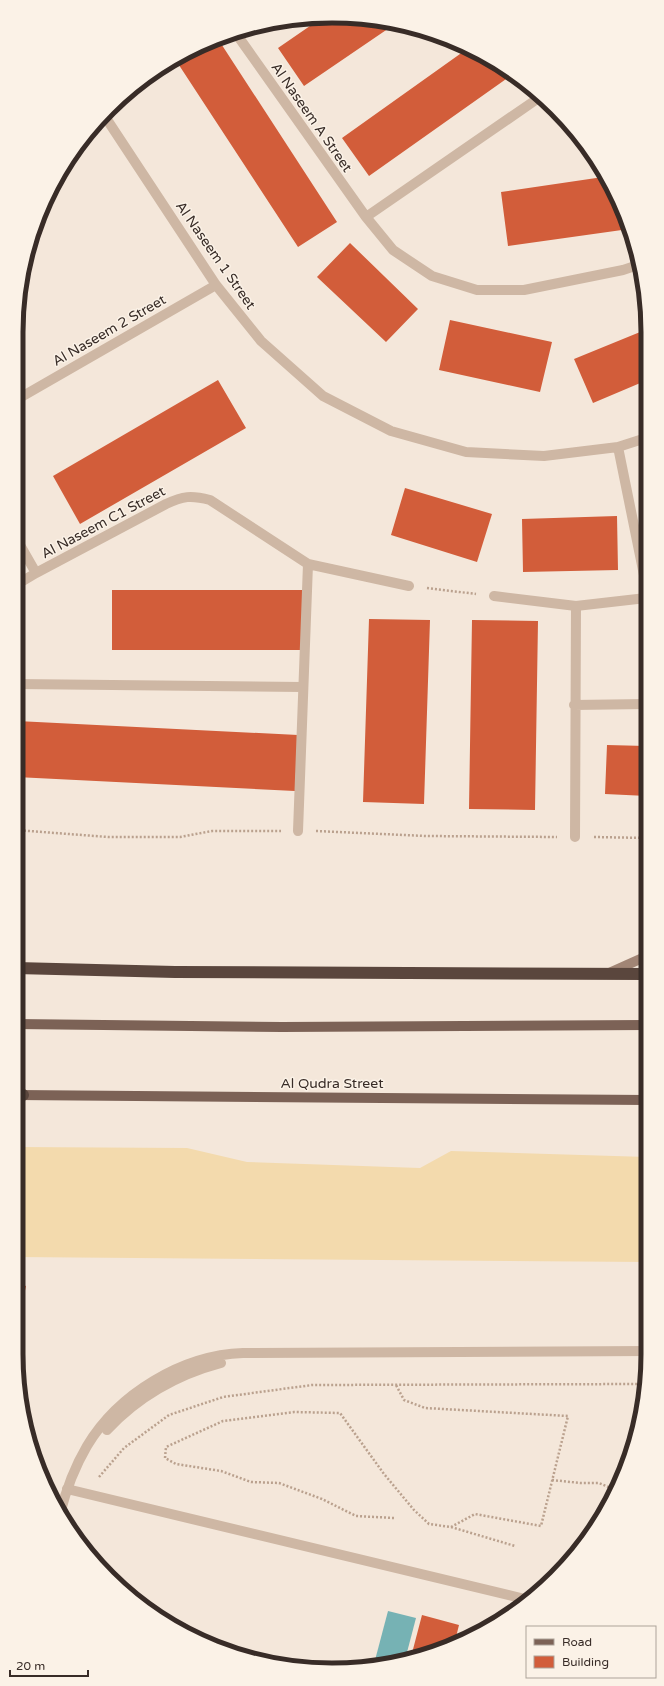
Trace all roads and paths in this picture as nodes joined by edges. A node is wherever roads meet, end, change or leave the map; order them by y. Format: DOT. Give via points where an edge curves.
graph roads {
  1 [pos="239,37"];
  2 [pos="536,100"];
  3 [pos="108,120"];
  4 [pos="366,217"];
  5 [pos="634,266"];
  6 [pos="216,285"];
  7 [pos="23,396"];
  8 [pos="641,440"];
  9 [pos="618,448"];
  10 [pos="23,550"];
  11 [pos="641,561"];
  12 [pos="308,564"];
  13 [pos="36,573"];
  14 [pos="23,581"];
  15 [pos="409,586"];
  16 [pos="494,596"];
  17 [pos="641,599"];
  18 [pos="576,606"];
  19 [pos="23,684"];
  20 [pos="302,687"];
  21 [pos="641,704"];
  22 [pos="574,705"];
  23 [pos="298,831"];
  24 [pos="575,837"];
  25 [pos="641,838"];
  26 [pos="641,959"];
  27 [pos="23,968"];
  28 [pos="606,974"];
  29 [pos="641,974"];
  30 [pos="23,1024"];
  31 [pos="641,1025"];
  32 [pos="23,1095"];
  33 [pos="641,1100"];
  34 [pos="641,1350"];
  35 [pos="639,1384"];
  36 [pos="396,1385"];
  37 [pos="552,1480"];
  38 [pos="610,1488"];
  39 [pos="67,1489"];
  40 [pos="85,1493"];
  41 [pos="62,1505"];
  42 [pos="394,1518"];
  43 [pos="75,1526"];
  44 [pos="450,1527"];
  45 [pos="515,1546"];
  46 [pos="521,1598"];
  1 -- 4 [label="street, Al Naseem A Street"];
  2 -- 4 [label="street"];
  3 -- 6 [label="street, Al Naseem 1 Street"];
  4 -- 5 [label="street, Al Naseem A Street" via="393,250 432,276 477,290 524,290"];
  6 -- 7 [label="street, Al Naseem 2 Street"];
  6 -- 9 [label="street, Al Naseem 1 Street" via="261,341 323,396 392,431 466,452 544,456"];
  8 -- 9 [label="street, Al Naseem 1 Street"];
  9 -- 11 [label="street"];
  10 -- 13 [label="street, Al Naseem C1 Street"];
  12 -- 13 [label="street, Al Naseem C1 Street" via="210,500 195,496 180,497"];
  12 -- 15 [label="street, Al Naseem C1 Street"];
  12 -- 20 [label="street"];
  13 -- 14 [label="street, Al Naseem C1 Street"];
  15 -- 16 [label="path"];
  16 -- 18 [label="street"];
  17 -- 18 [label="street"];
  18 -- 22 [label="street"];
  19 -- 20 [label="street"];
  20 -- 23 [label="street"];
  21 -- 22 [label="street"];
  22 -- 24 [label="street"];
  24 -- 25 [label="path"];
  26 -- 28 [label="street"];
  27 -- 28 [label="highway" via="175,972"];
  28 -- 29 [label="highway"];
  30 -- 31 [label="main road" via="282,1027"];
  32 -- 33 [label="main road, Al Qudra Street"];
  34 -- 39 [label="street" via="252,1354 181,1376 142,1398 108,1429"];
  35 -- 36 [label="path"];
  36 -- 37 [label="path" via="404,1400 425,1408 568,1416"];
  36 -- 40 [label="path" via="312,1385 223,1397 169,1415 124,1448"];
  37 -- 38 [label="path" via="599,1483"];
  37 -- 44 [label="path" via="541,1526 475,1514"];
  39 -- 40 [label="street"];
  39 -- 41 [label="street"];
  40 -- 43 [label="path"];
  40 -- 46 [label="street"];
  42 -- 44 [label="path" via="356,1516 322,1499 279,1483 251,1482 221,1471 176,1464 164,1458 166,1447 223,1420 294,1412 340,1413 384,1474 414,1510 429,1524"];
  44 -- 45 [label="path"];
}
